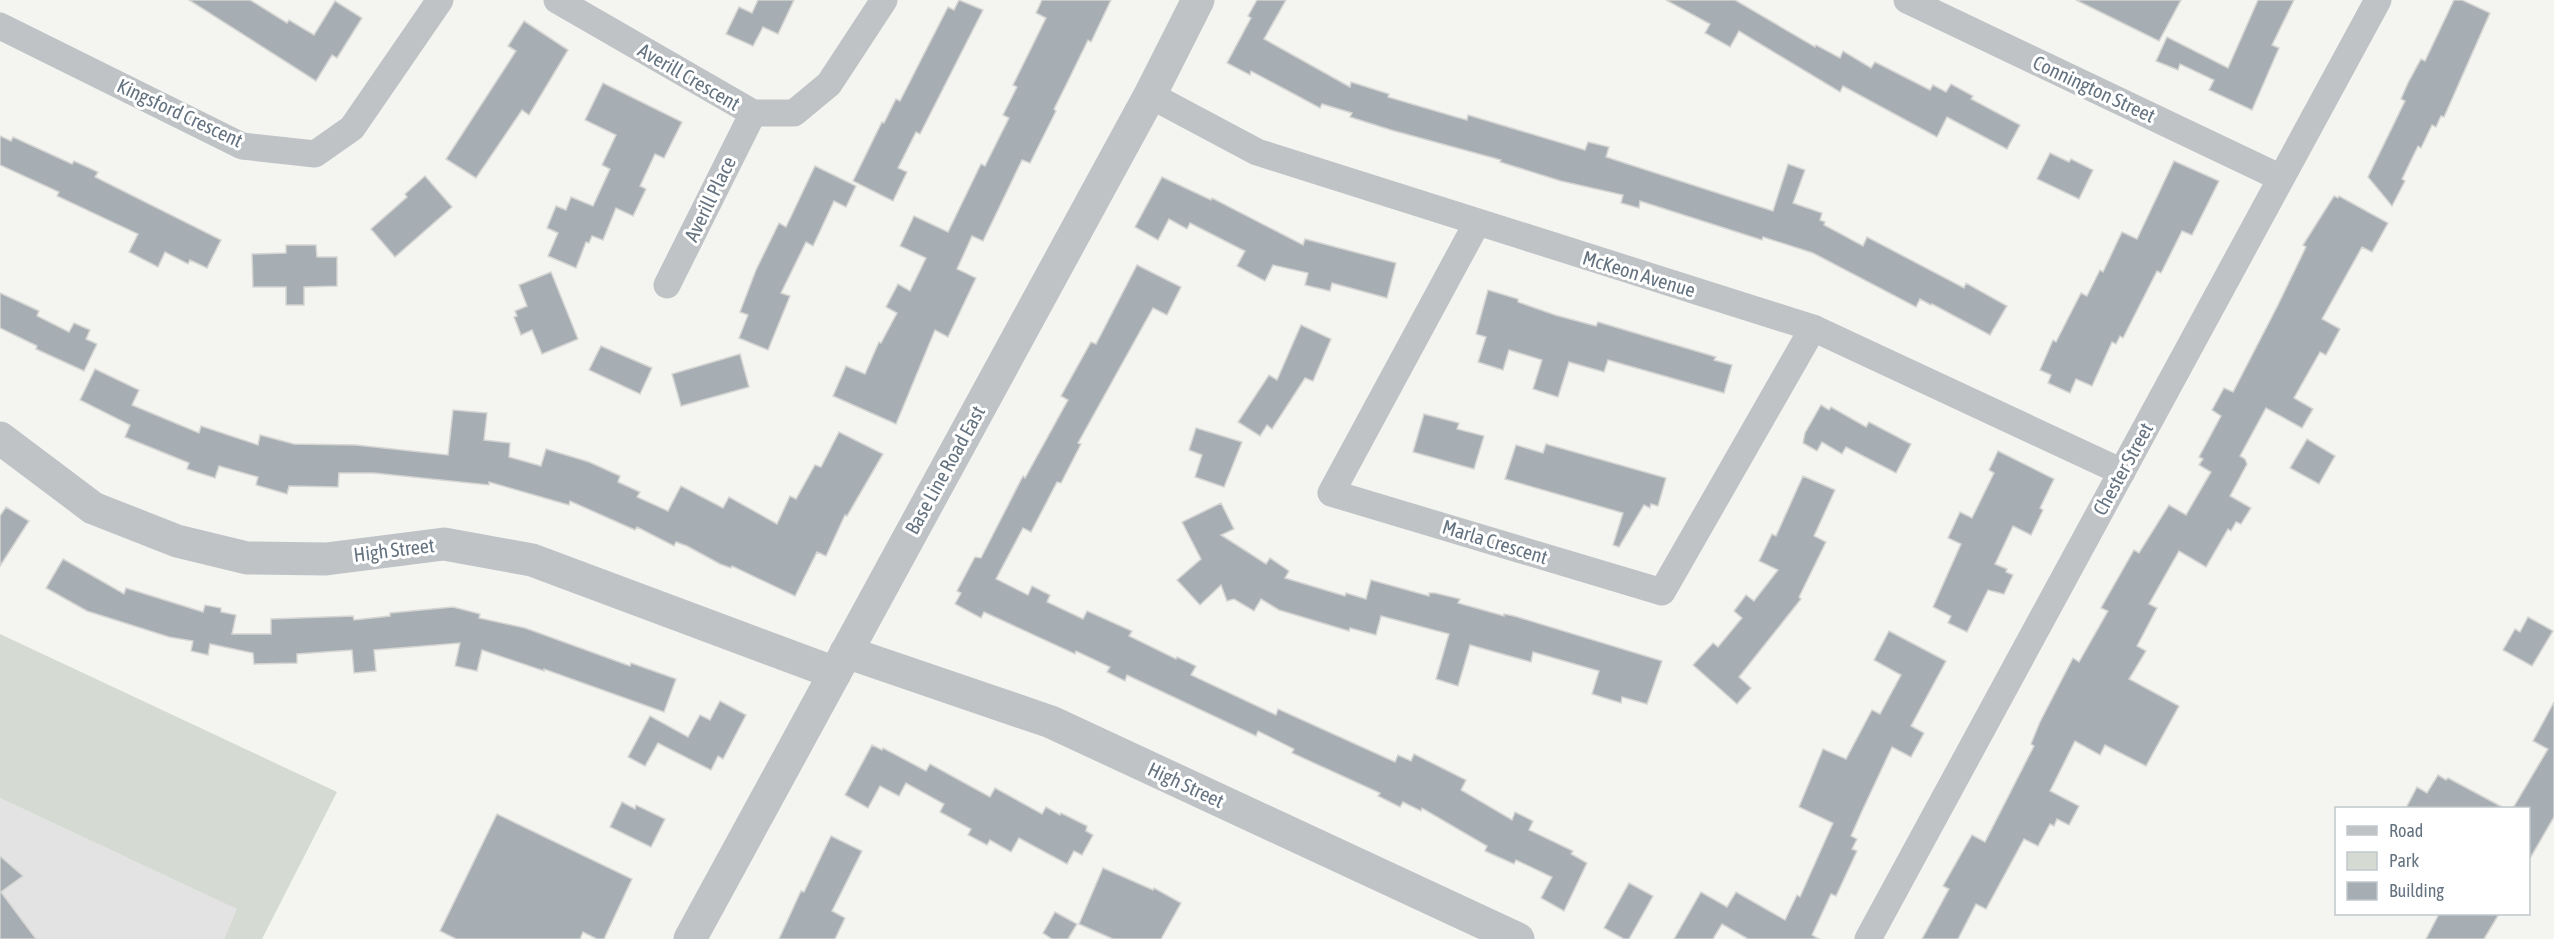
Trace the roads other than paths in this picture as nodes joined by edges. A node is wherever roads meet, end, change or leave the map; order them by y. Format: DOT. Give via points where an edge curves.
graph roads {
  1 [pos="440,0"];
  2 [pos="557,0"];
  3 [pos="884,0"];
  4 [pos="1198,0"];
  5 [pos="1907,0"];
  6 [pos="2379,0"];
  7 [pos="0,26"];
  8 [pos="1150,95"];
  9 [pos="753,113"];
  10 [pos="2281,178"];
  11 [pos="1477,223"];
  12 [pos="667,285"];
  13 [pos="1813,328"];
  14 [pos="0,438"];
  15 [pos="2122,472"];
  16 [pos="841,663"];
  17 [pos="690,939"];
  18 [pos="1518,939"];
  19 [pos="1868,939"];
  1 -- 7 [label="street, Kingsford Crescent" via="352,128 315,154 242,146"];
  2 -- 9 [label="street, Averill Crescent"];
  3 -- 9 [label="street, Averill Crescent" via="829,84 794,113"];
  4 -- 8 [label="street, Base Line Road East"];
  5 -- 10 [label="street, Connington Street"];
  6 -- 10 [label="street, Chester Street"];
  8 -- 11 [label="street, McKeon Avenue" via="1257,152"];
  8 -- 16 [label="street, Base Line Road East"];
  9 -- 12 [label="street, Averill Place"];
  10 -- 15 [label="street, Chester Street"];
  11 -- 13 [label="street, McKeon Avenue"];
  11 -- 13 [label="street, Marla Crescent" via="1331,493 1662,592"];
  13 -- 15 [label="street, McKeon Avenue"];
  14 -- 16 [label="street, High Street" via="93,508 177,541 247,558 326,559 444,544 532,560"];
  15 -- 19 [label="street, Chester Street"];
  16 -- 17 [label="street, Base Line Road East"];
  16 -- 18 [label="street, High Street" via="1051,722"];
}
